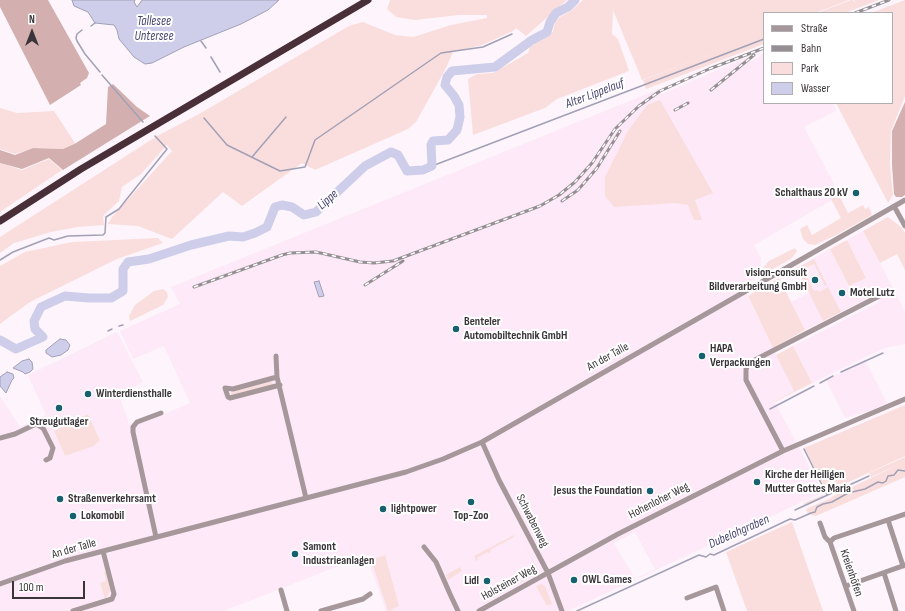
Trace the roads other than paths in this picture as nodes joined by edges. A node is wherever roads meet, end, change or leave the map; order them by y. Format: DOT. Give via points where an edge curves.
graph roads {
  1 [pos="368,0"];
  2 [pos="905,200"];
  3 [pos="894,206"];
  4 [pos="0,221"];
  5 [pos="905,226"];
  6 [pos="888,293"];
  7 [pos="276,356"];
  8 [pos="277,377"];
  9 [pos="280,385"];
  10 [pos="905,399"];
  11 [pos="161,413"];
  12 [pos="0,438"];
  13 [pos="482,442"];
  14 [pos="783,451"];
  15 [pos="46,460"];
  16 [pos="306,498"];
  17 [pos="905,514"];
  18 [pos="888,520"];
  19 [pos="820,523"];
  20 [pos="156,537"];
  21 [pos="830,542"];
  22 [pos="424,547"];
  23 [pos="103,551"];
  24 [pos="904,566"];
  25 [pos="548,573"];
  26 [pos="884,573"];
  27 [pos="0,584"];
  28 [pos="846,586"];
  29 [pos="281,590"];
  30 [pos="370,594"];
  31 [pos="687,598"];
  32 [pos="73,611"];
  33 [pos="287,611"];
  34 [pos="322,611"];
  35 [pos="458,611"];
  36 [pos="479,611"];
  37 [pos="562,611"];
  38 [pos="724,611"];
  39 [pos="853,611"];
  40 [pos="896,611"];
  1 -- 4 [label="highway" via="88,165"];
  2 -- 3 [label="street, An der Talle"];
  3 -- 5 [label="street"];
  3 -- 13 [label="street, An der Talle"];
  6 -- 14 [label="street" via="749,363 746,380"];
  7 -- 8 [label="street"];
  8 -- 9 [label="street"];
  8 -- 9 [label="street" via="225,391 230,398"];
  9 -- 16 [label="street"];
  10 -- 14 [label="street, Hohenloher Weg"];
  11 -- 20 [label="street" via="137,422 133,427"];
  12 -- 15 [label="street" via="36,424 43,428 53,448 50,458"];
  13 -- 16 [label="street, An der Talle" via="406,472"];
  13 -- 25 [label="street, Schwabenweg"];
  14 -- 25 [label="street, Hohenloher Weg" via="618,534"];
  16 -- 20 [label="street, An der Talle"];
  17 -- 18 [label="street, Kreienhöfen"];
  18 -- 21 [label="street, Kreienhöfen" via="834,538"];
  18 -- 24 [label="street"];
  19 -- 21 [label="street, Kreienhöfen" via="825,537"];
  20 -- 23 [label="street, An der Talle"];
  21 -- 28 [label="street, Kreienhöfen"];
  22 -- 35 [label="street" via="436,562"];
  23 -- 27 [label="street, An der Talle" via="65,561"];
  23 -- 32 [label="street" via="114,594 112,600"];
  24 -- 26 [label="street"];
  25 -- 36 [label="street, Holsteiner Weg"];
  25 -- 37 [label="street, Schwabenweg"];
  26 -- 28 [label="street"];
  26 -- 40 [label="street"];
  28 -- 39 [label="street, Kreienhöfen"];
  29 -- 33 [label="street"];
  30 -- 34 [label="street" via="363,599"];
  31 -- 38 [label="street" via="716,587"];
}
